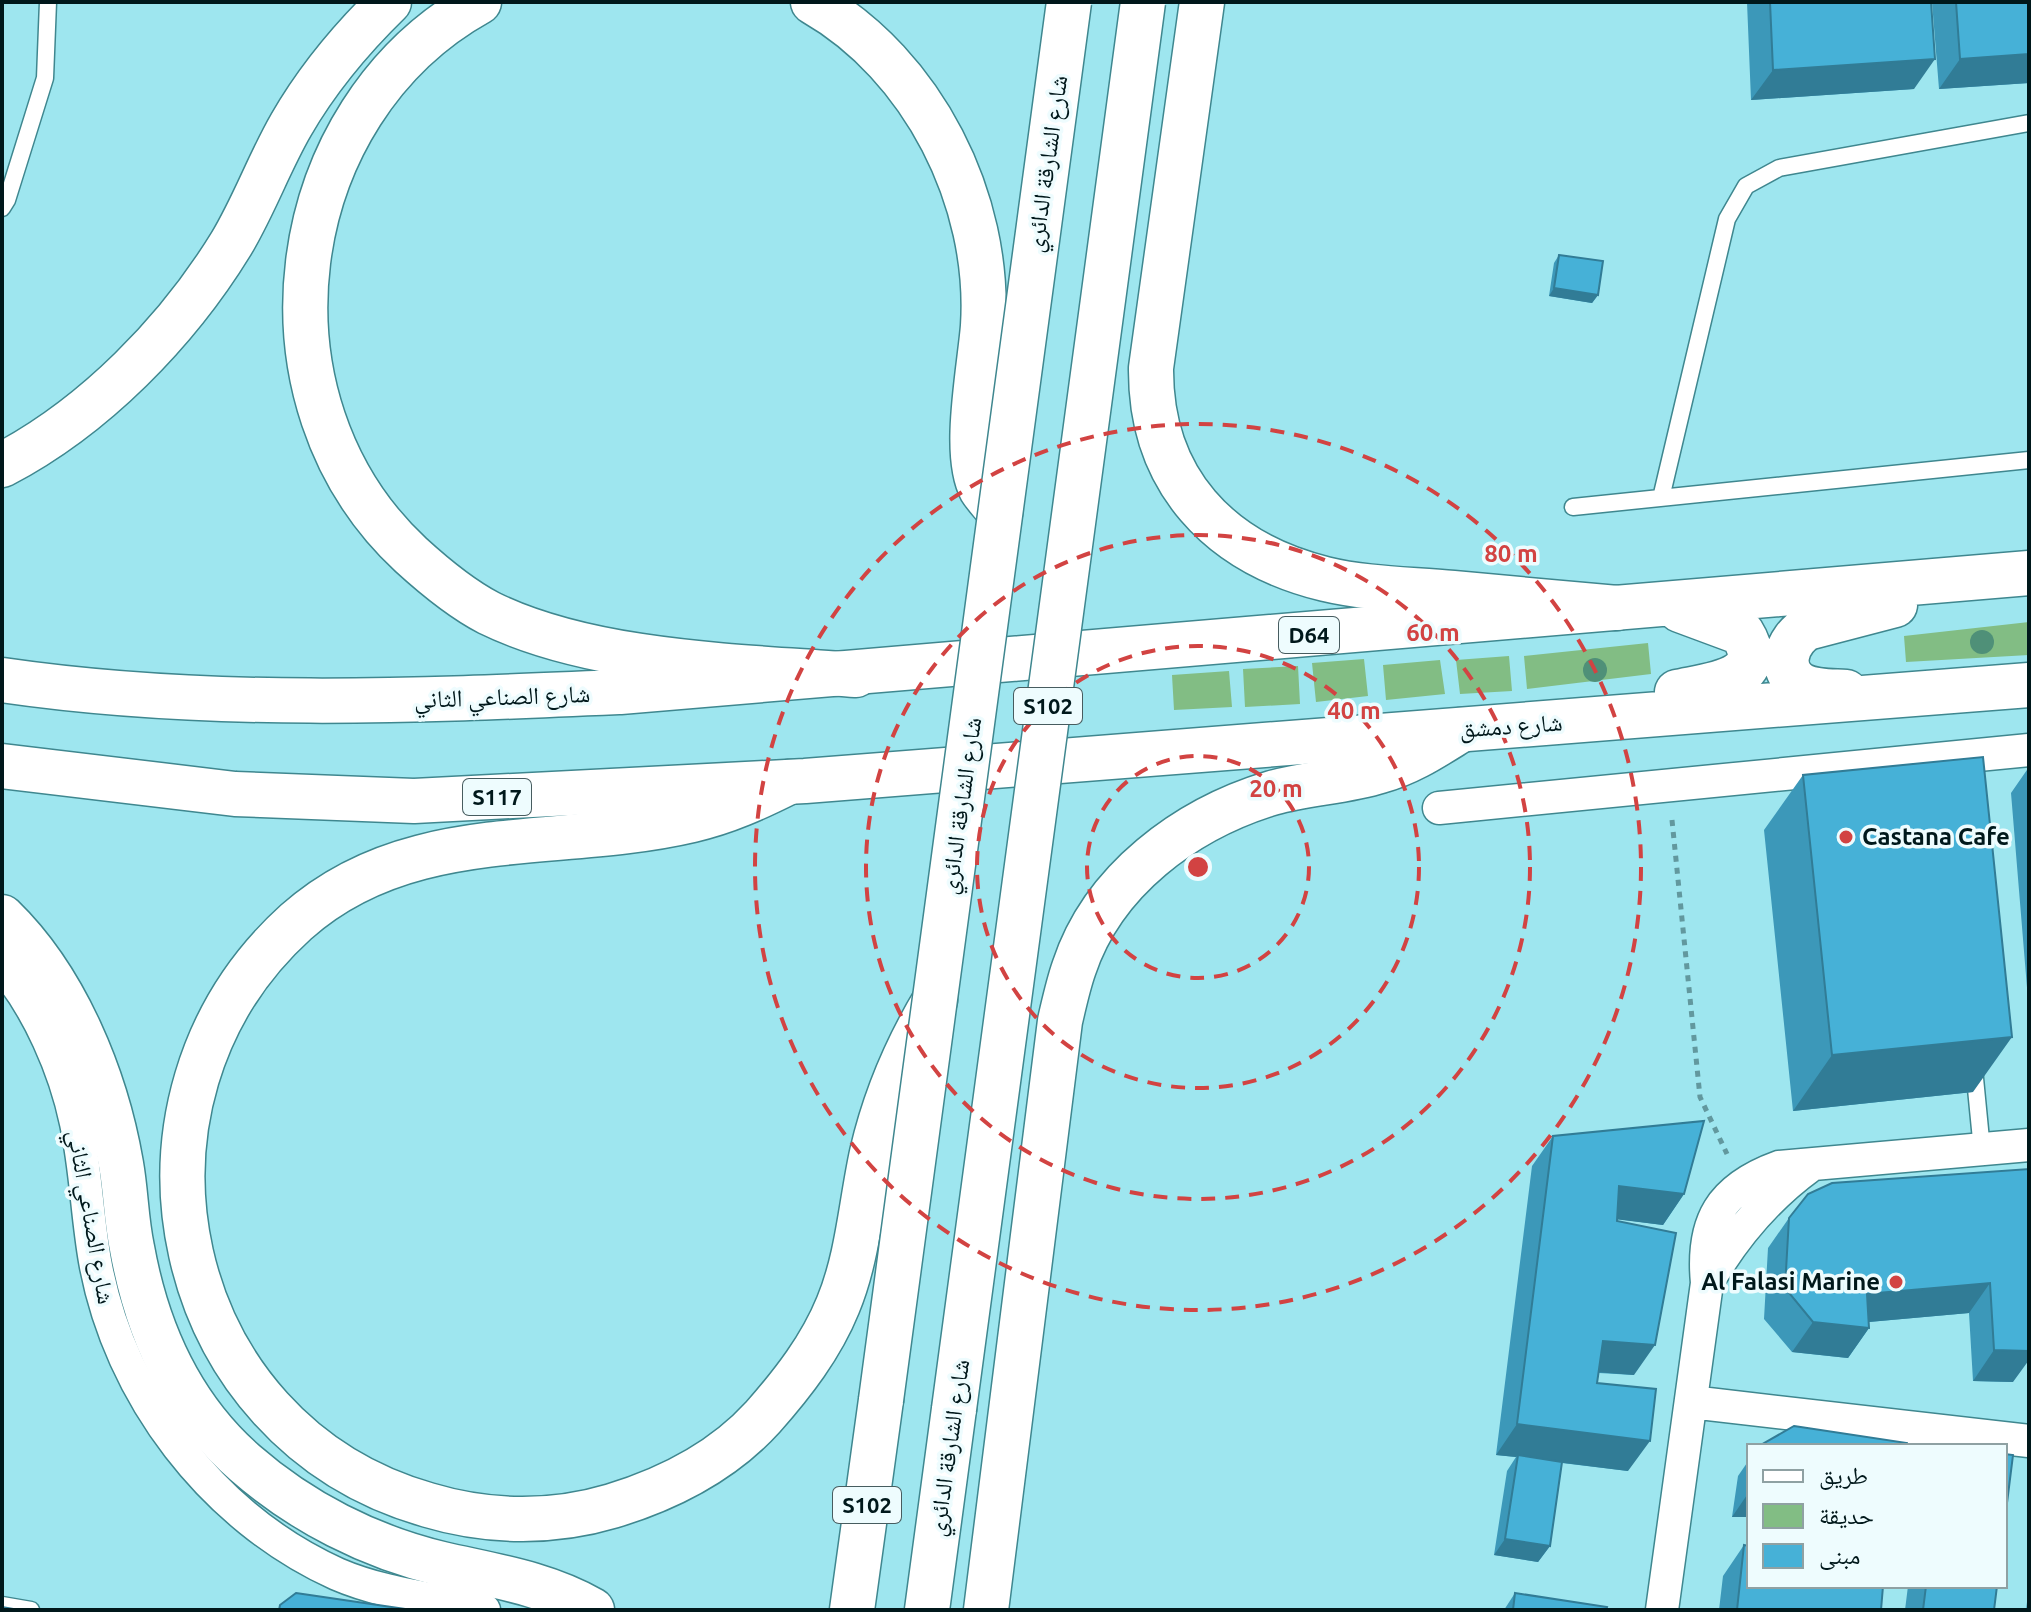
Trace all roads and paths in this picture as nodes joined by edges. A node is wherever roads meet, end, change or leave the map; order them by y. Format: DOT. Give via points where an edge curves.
graph roads {
  1 [pos="48,2"];
  2 [pos="389,2"];
  3 [pos="479,2"];
  4 [pos="813,2"];
  5 [pos="1069,2"];
  6 [pos="1143,2"];
  7 [pos="1202,2"];
  8 [pos="2029,123"];
  9 [pos="2,208"];
  10 [pos="2029,460"];
  11 [pos="2,465"];
  12 [pos="1661,498"];
  13 [pos="1573,507"];
  14 [pos="1000,513"];
  15 [pos="2022,566"];
  16 [pos="1664,605"];
  17 [pos="1617,608"];
  18 [pos="856,675"];
  19 [pos="2,680"];
  20 [pos="2029,685"];
  21 [pos="1903,697"];
  22 [pos="1526,725"];
  23 [pos="1461,730"];
  24 [pos="2029,750"];
  25 [pos="2,766"];
  26 [pos="789,782"];
  27 [pos="1668,786"];
  28 [pos="1439,808"];
  29 [pos="2,917"];
  30 [pos="2,966"];
  31 [pos="935,1000"];
  32 [pos="1972,1054"];
  33 [pos="2029,1145"];
  34 [pos="1982,1150"];
  35 [pos="1810,1166"];
  36 [pos="1750,1177"];
  37 [pos="1707,1283"];
  38 [pos="1691,1402"];
  39 [pos="2029,1441"];
  40 [pos="2,1605"];
  41 [pos="31,1610"];
  42 [pos="484,1610"];
  43 [pos="592,1610"];
  44 [pos="852,1610"];
  45 [pos="927,1610"];
  46 [pos="986,1610"];
  47 [pos="1662,1610"];
  1 -- 9 [label="lane" via="45,78"];
  2 -- 11 [label="main road" via="319,81 231,244 186,308 135,365 76,416"];
  3 -- 18 [label="main road" via="411,51 372,95 340,146 318,202 305,261 311,380 329,437 357,491 393,538 437,579 486,612 542,635 613,650"];
  4 -- 14 [label="main road" via="861,37 894,70 930,119 963,188 982,277 975,465 980,488"];
  5 -- 14 [label="main road, شارع الشارقة الدائري / S102, bridge"];
  6 -- 45 [label="main road, شارع الشارقة الدائري / S102, bridge"];
  7 -- 17 [label="main road" via="1151,368 1151,407 1173,472 1228,534 1289,569 1376,586"];
  8 -- 12 [label="lane" via="1779,168 1746,186 1727,219"];
  10 -- 12 [label="lane"];
  12 -- 13 [label="lane"];
  14 -- 31 [label="main road, شارع الشارقة الدائري / S102, bridge"];
  15 -- 16 [label="main road, D64"];
  15 -- 21 [label="main road" via="1807,628 1788,647 1790,675 1801,685"];
  16 -- 17 [label="main road, D64"];
  16 -- 22 [label="main road" via="1742,633 1748,643 1747,667 1728,681"];
  17 -- 18 [label="main road, شارع الصناعي الثاني / D64"];
  18 -- 19 [label="main road, شارع الصناعي الثاني" via="620,692 327,703 141,696"];
  20 -- 21 [label="main road, شارع دمشق"];
  21 -- 22 [label="main road, شارع دمشق"];
  22 -- 23 [label="main road, شارع دمشق"];
  23 -- 26 [label="main road, شارع دمشق / S117"];
  23 -- 46 [label="main road" via="1395,767 1275,792 1225,810 1179,835 1135,871 1099,916 1074,966 1060,1021"];
  24 -- 27 [label="street"];
  25 -- 26 [label="main road, S117" via="220,793 414,801"];
  26 -- 31 [label="main road" via="756,799 687,821 416,857 373,871 334,893 267,951 228,1004 200,1063 184,1127 181,1192 189,1257 211,1319 243,1376 286,1425 337,1466 395,1496 458,1514 523,1520 588,1513 638,1498 708,1463 758,1422 800,1372 840,1303 887,1099 906,1048"];
  27 -- 28 [label="street"];
  27 -- 36 [label="path" via="1700,1097 1727,1153"];
  29 -- 43 [label="main road" via="75,1020 110,1117 132,1250 157,1342 179,1386 210,1427 284,1492 369,1541 524,1582"];
  30 -- 42 [label="street, شارع الصناعي الثاني" via="42,1029 76,1122 95,1261 111,1330 139,1390 184,1453 232,1506 282,1543 338,1574 394,1592"];
  31 -- 44 [label="main road, شارع الشارقة الدائري / S102, bridge"];
  32 -- 34 [label="lane"];
  33 -- 34 [label="street"];
  34 -- 35 [label="street"];
  35 -- 36 [label="street" via="1779,1167"];
  35 -- 37 [label="street" via="1751,1218"];
  36 -- 37 [label="street" via="1727,1197 1711,1223 1704,1252"];
  37 -- 38 [label="street"];
  38 -- 39 [label="street"];
  38 -- 47 [label="street"];
  40 -- 41 [label="lane"];
}
